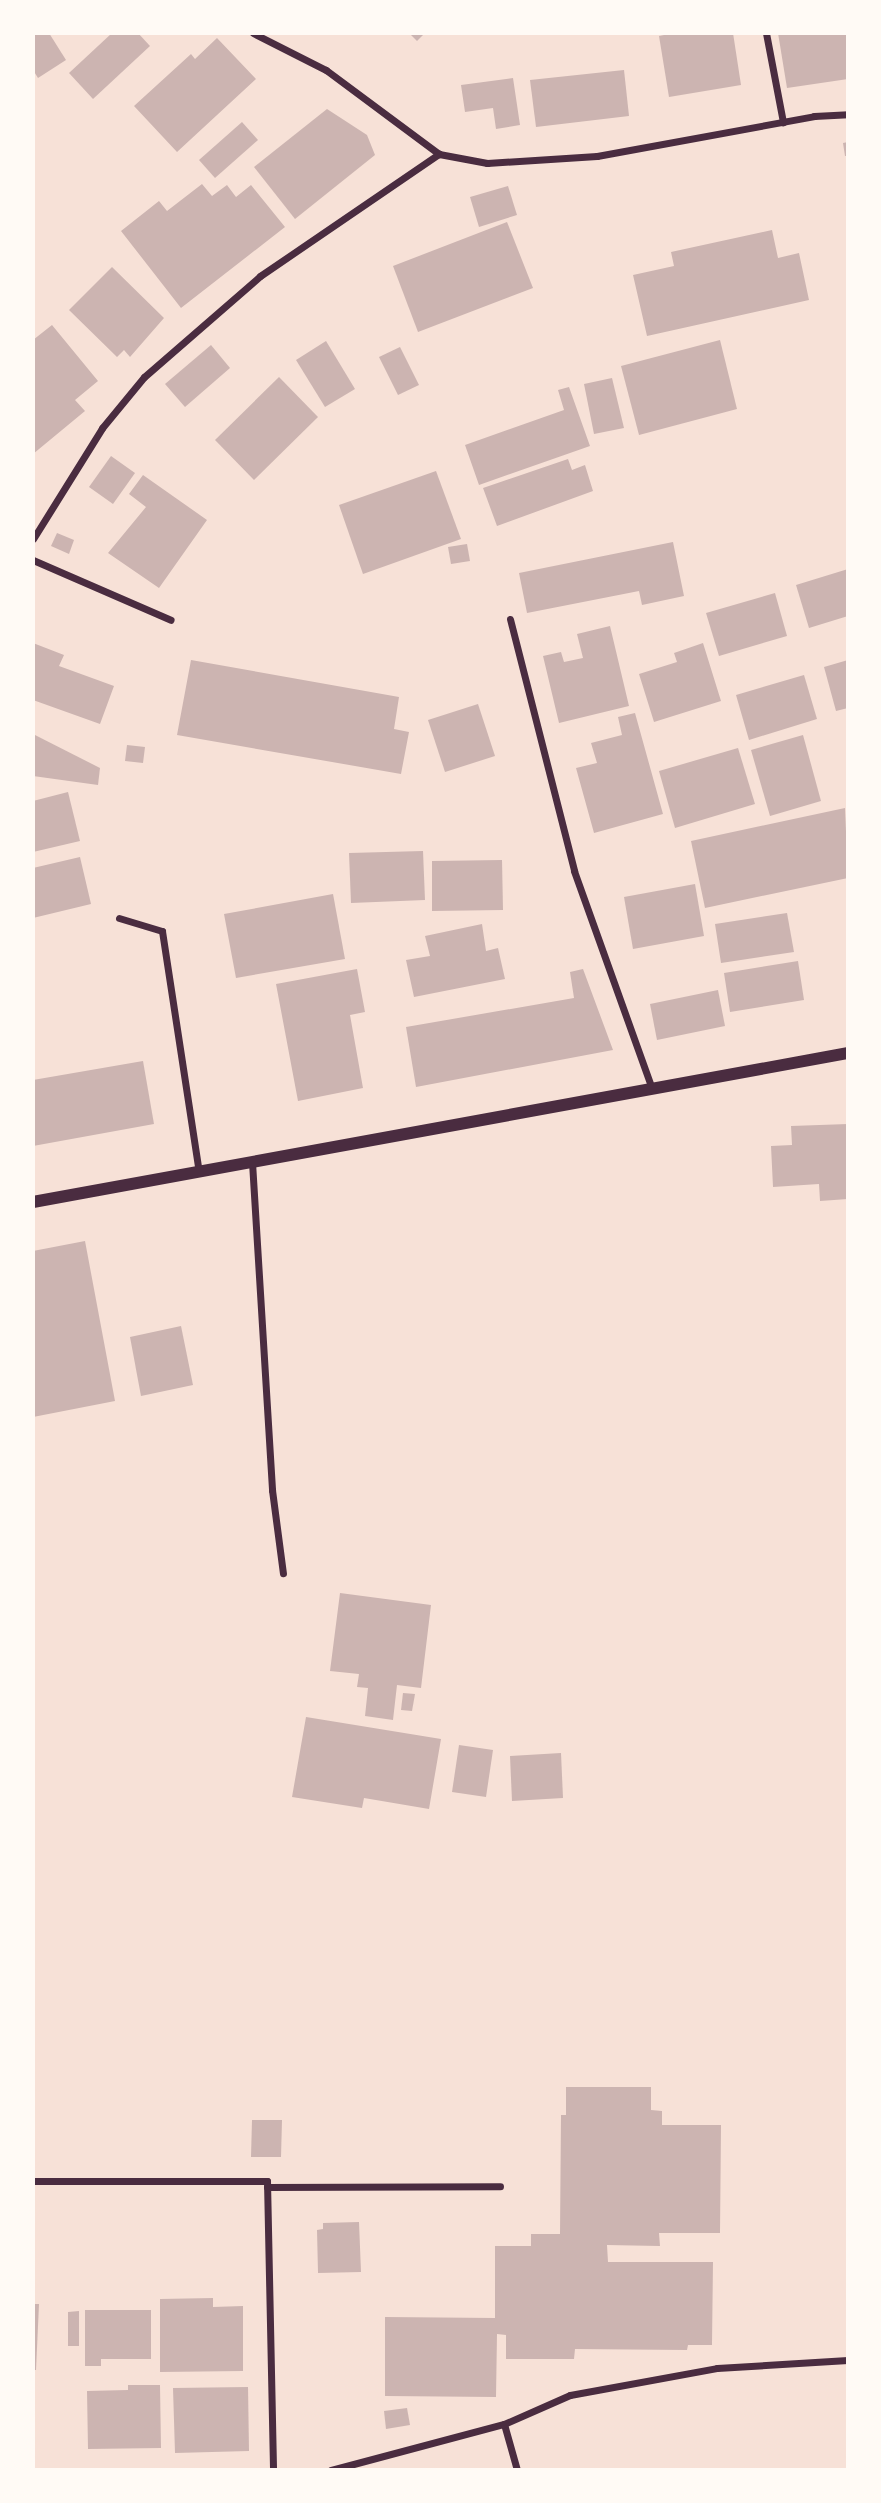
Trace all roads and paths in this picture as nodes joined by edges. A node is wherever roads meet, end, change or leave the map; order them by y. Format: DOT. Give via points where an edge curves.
graph roads {
  1 [pos="253,33"];
  2 [pos="766,33"];
  3 [pos="848,114"];
  4 [pos="783,122"];
  5 [pos="439,154"];
  6 [pos="33,539"];
  7 [pos="33,560"];
  8 [pos="510,619"];
  9 [pos="171,620"];
  10 [pos="119,918"];
  11 [pos="848,1053"];
  12 [pos="652,1088"];
  13 [pos="252,1162"];
  14 [pos="199,1172"];
  15 [pos="33,1202"];
  16 [pos="283,1573"];
  17 [pos="33,2181"];
  18 [pos="500,2186"];
  19 [pos="267,2187"];
  20 [pos="848,2360"];
  21 [pos="504,2424"];
  22 [pos="273,2470"];
  23 [pos="331,2470"];
  24 [pos="517,2470"];
  1 -- 5 [label="street" via="326,70"];
  2 -- 4 [label="street"];
  3 -- 4 [label="street"];
  4 -- 5 [label="street" via="597,156 487,163"];
  5 -- 6 [label="street" via="260,276 144,377 102,428"];
  7 -- 9 [label="street"];
  8 -- 12 [label="street" via="574,871"];
  10 -- 14 [label="street" via="162,931"];
  11 -- 12 [label="street"];
  12 -- 13 [label="street"];
  13 -- 14 [label="street"];
  13 -- 16 [label="street" via="272,1490"];
  14 -- 15 [label="street"];
  17 -- 19 [label="street" via="267,2180"];
  18 -- 19 [label="street"];
  19 -- 22 [label="street"];
  20 -- 21 [label="street" via="718,2368 583,2393"];
  21 -- 23 [label="street"];
  21 -- 24 [label="street"];
}
